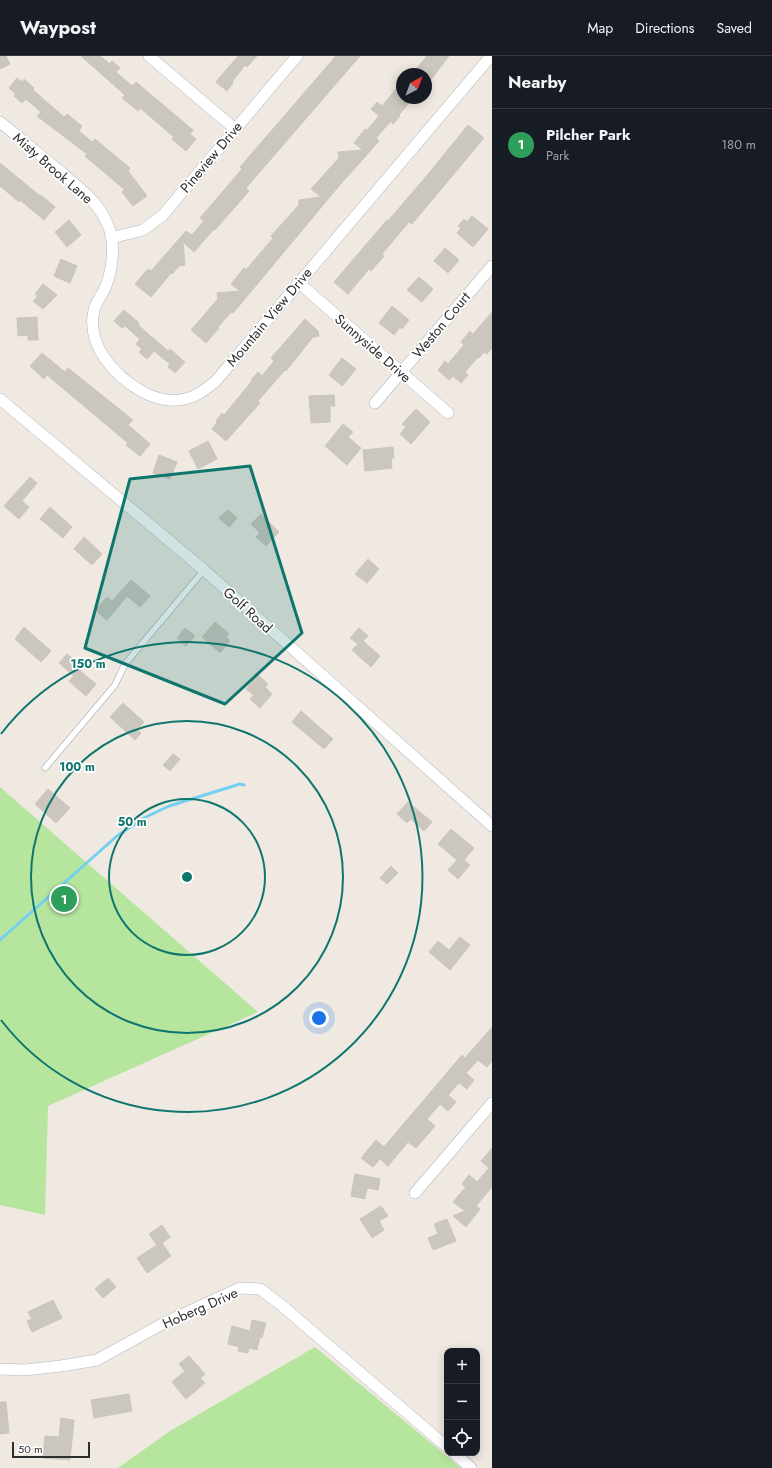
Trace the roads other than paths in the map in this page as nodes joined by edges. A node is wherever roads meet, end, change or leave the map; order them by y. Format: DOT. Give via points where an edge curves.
graph roads {
  1 [pos="149,56"];
  2 [pos="298,56"];
  3 [pos="491,56"];
  4 [pos="0,122"];
  5 [pos="235,129"];
  6 [pos="111,238"];
  7 [pos="492,266"];
  8 [pos="298,282"];
  9 [pos="401,372"];
  10 [pos="0,400"];
  11 [pos="375,403"];
  12 [pos="448,413"];
  13 [pos="204,570"];
  14 [pos="45,768"];
  15 [pos="492,826"];
  16 [pos="492,1103"];
  17 [pos="415,1193"];
  18 [pos="0,1369"];
  19 [pos="444,1444"];
  20 [pos="457,1456"];
  21 [pos="471,1468"];
  1 -- 5 [label="street"];
  2 -- 5 [label="street, Pineview Drive"];
  3 -- 8 [label="street, Mountain View Drive"];
  4 -- 6 [label="street, Misty Brook Lane" via="94,202 108,225"];
  5 -- 6 [label="street, Pineview Drive" via="163,215 143,230"];
  6 -- 8 [label="street, Mountain View Drive" via="112,267 94,309 93,331 98,347 110,366 132,386 153,398 176,401 197,395 215,382"];
  7 -- 9 [label="street, Weston Court"];
  8 -- 9 [label="street, Sunnyside Drive"];
  9 -- 11 [label="street, Weston Court"];
  9 -- 12 [label="street, Sunnyside Drive"];
  10 -- 13 [label="street, Golf Road"];
  13 -- 14 [label="lane" via="125,664 115,685"];
  13 -- 15 [label="street, Golf Road"];
  16 -- 17 [label="street"];
  18 -- 19 [label="street, Hoberg Drive" via="25,1370 97,1360 164,1323 240,1288 260,1289"];
  20 -- 21 [label="street"];
}
